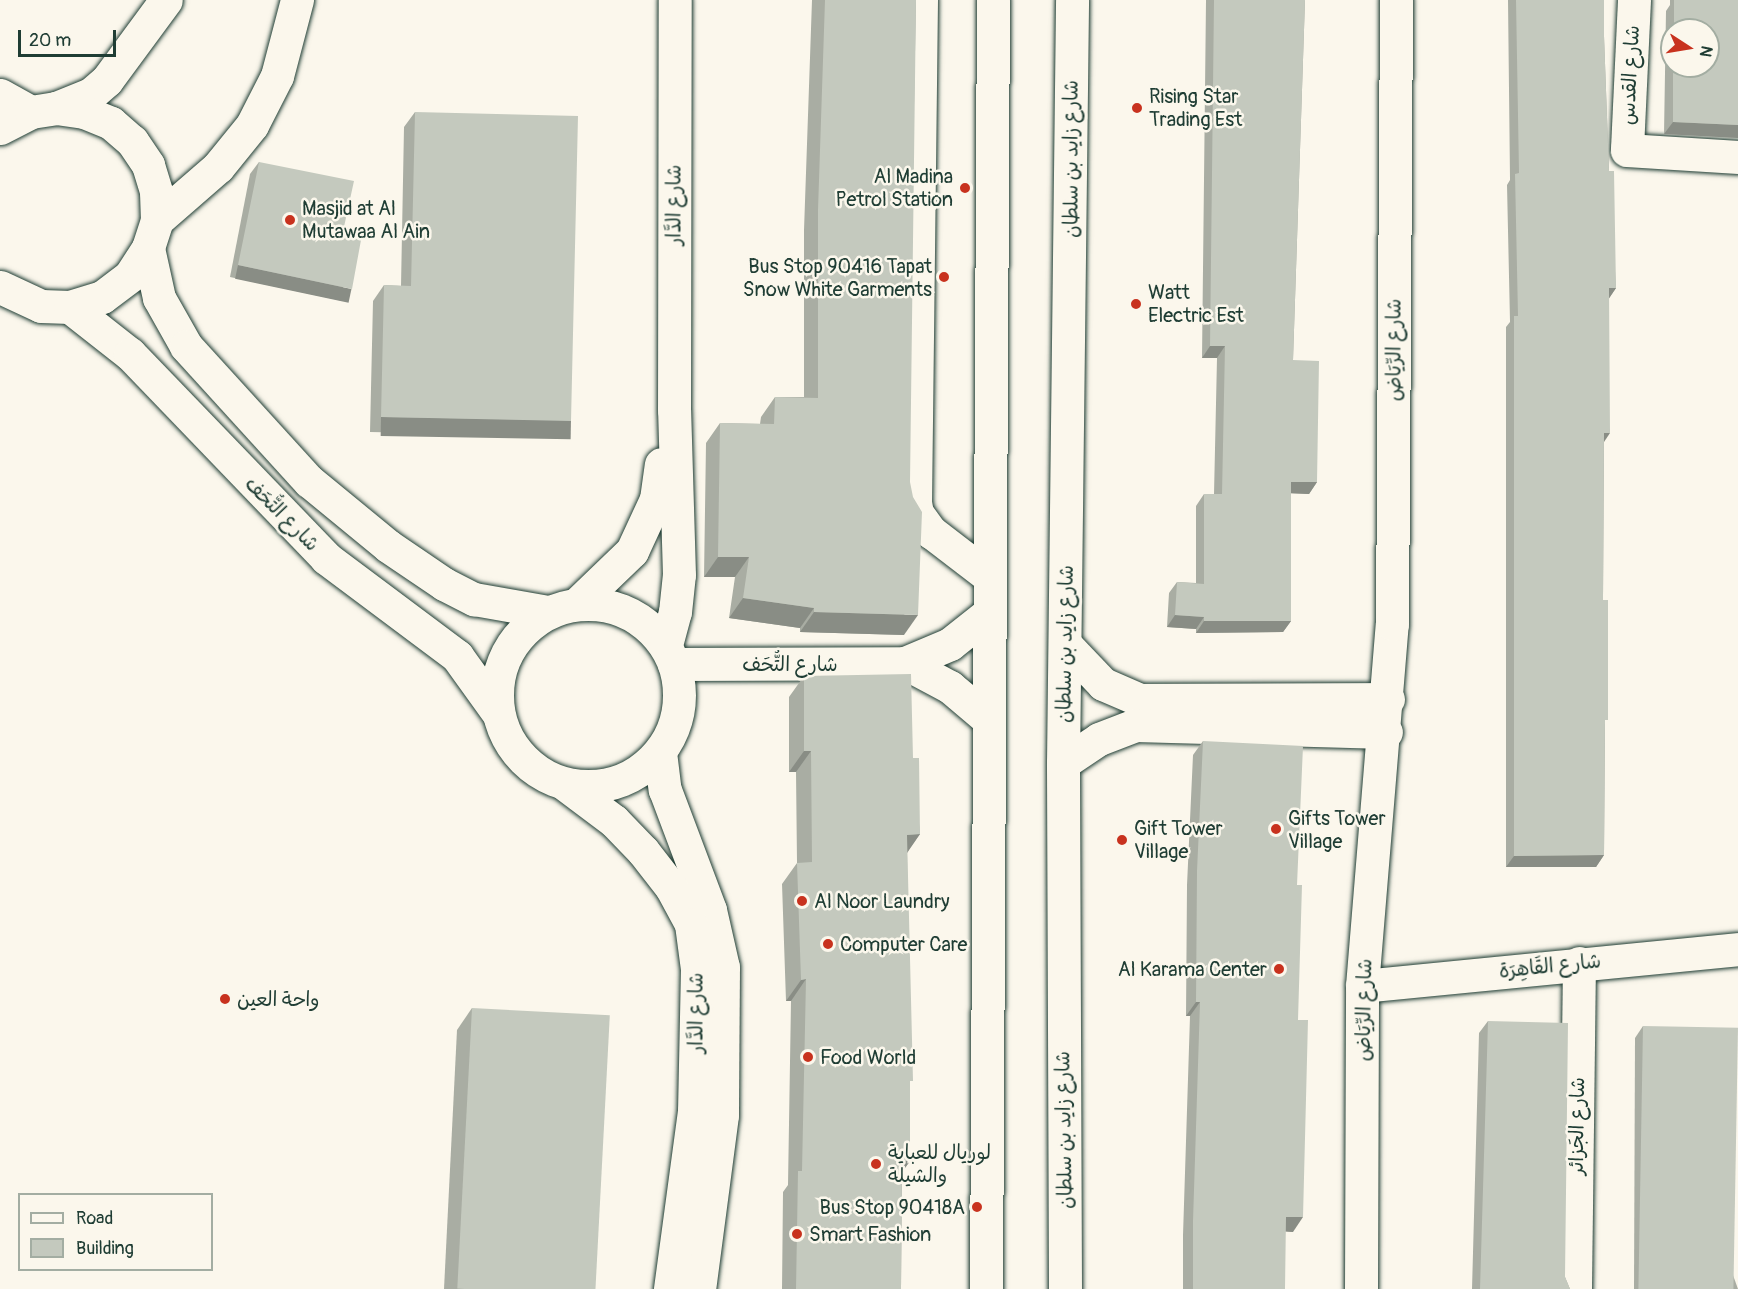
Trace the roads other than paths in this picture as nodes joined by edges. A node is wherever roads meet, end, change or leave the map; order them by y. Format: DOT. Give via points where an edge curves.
graph roads {
  1 [pos="166,0"];
  2 [pos="297,0"];
  3 [pos="675,0"];
  4 [pos="921,0"];
  5 [pos="993,0"];
  6 [pos="1072,0"];
  7 [pos="1396,0"];
  8 [pos="1634,0"];
  9 [pos="0,94"];
  10 [pos="44,110"];
  11 [pos="0,128"];
  12 [pos="1738,157"];
  13 [pos="153,234"];
  14 [pos="0,287"];
  15 [pos="70,307"];
  16 [pos="674,410"];
  17 [pos="987,575"];
  18 [pos="563,608"];
  19 [pos="988,613"];
  20 [pos="1065,644"];
  21 [pos="670,655"];
  22 [pos="905,663"];
  23 [pos="1388,699"];
  24 [pos="498,713"];
  25 [pos="989,720"];
  26 [pos="1386,732"];
  27 [pos="660,752"];
  28 [pos="1063,763"];
  29 [pos="566,785"];
  30 [pos="1738,949"];
  31 [pos="1579,963"];
  32 [pos="1362,986"];
  33 [pos="670,1289"];
  34 [pos="699,1289"];
  35 [pos="986,1289"];
  36 [pos="1065,1289"];
  37 [pos="1361,1289"];
  38 [pos="1575,1289"];
  1 -- 10 [label="main road" via="91,94"];
  2 -- 13 [label="main road" via="277,76 252,125"];
  3 -- 16 [label="main road, شارع الدَّار"];
  4 -- 17 [label="main road" via="915,502 917,513 931,532"];
  5 -- 17 [label="main road"];
  6 -- 20 [label="main road, شارع زايد بن سلطان"];
  7 -- 23 [label="main road, شارع الرِّيَاض" via="1392,624"];
  8 -- 12 [label="main road, شارع القدس" via="1627,150"];
  9 -- 10 [label="main road"];
  10 -- 11 [label="main road"];
  10 -- 13 [label="main road" via="84,112 111,123 132,141 148,165 156,192"];
  13 -- 15 [label="main road" via="130,276 102,297"];
  13 -- 18 [label="main road" via="159,298 186,346 309,481 388,546 444,584 500,606"];
  14 -- 15 [label="main road" via="41,306"];
  15 -- 24 [label="main road, شارع التُّحَف" via="130,354 326,558 457,656"];
  16 -- 18 [label="main road, شارع الدَّار" via="665,436 656,499 644,529 617,569"];
  16 -- 21 [label="main road, شارع الدَّار" via="679,575"];
  17 -- 19 [label="main road"];
  18 -- 21 [label="main road" via="618,608 653,629"];
  18 -- 24 [label="main road" via="524,630 506,654 498,683"];
  19 -- 22 [label="main road, شارع التُّحَف" via="950,644"];
  19 -- 25 [label="main road"];
  20 -- 23 [label="main road" via="1103,684 1140,700"];
  20 -- 28 [label="main road, شارع زايد بن سلطان"];
  21 -- 22 [label="main road, شارع التُّحَف"];
  21 -- 27 [label="main road" via="679,710"];
  22 -- 25 [label="main road, شارع التُّحَف" via="950,687"];
  23 -- 26 [label="main road, شارع الرِّيَاض"];
  24 -- 29 [label="main road" via="507,738 522,759 543,775"];
  25 -- 35 [label="main road"];
  26 -- 28 [label="main road" via="1135,725 1099,740"];
  26 -- 32 [label="main road, شارع الرِّيَاض"];
  27 -- 29 [label="main road" via="641,770 618,782 592,787"];
  27 -- 34 [label="main road, شارع الدَّار" via="664,790 710,910 723,967 722,1115"];
  28 -- 36 [label="main road, شارع زايد بن سلطان"];
  29 -- 33 [label="main road, شارع الدَّار" via="614,820 644,851 671,887 691,924 697,969 694,1112"];
  30 -- 31 [label="main road, شارع القَاهِرَة"];
  31 -- 32 [label="main road, شارع القَاهِرَة"];
  31 -- 38 [label="main road, شارع الجَزائر"];
  32 -- 37 [label="main road, شارع الرِّيَاض"];
}
